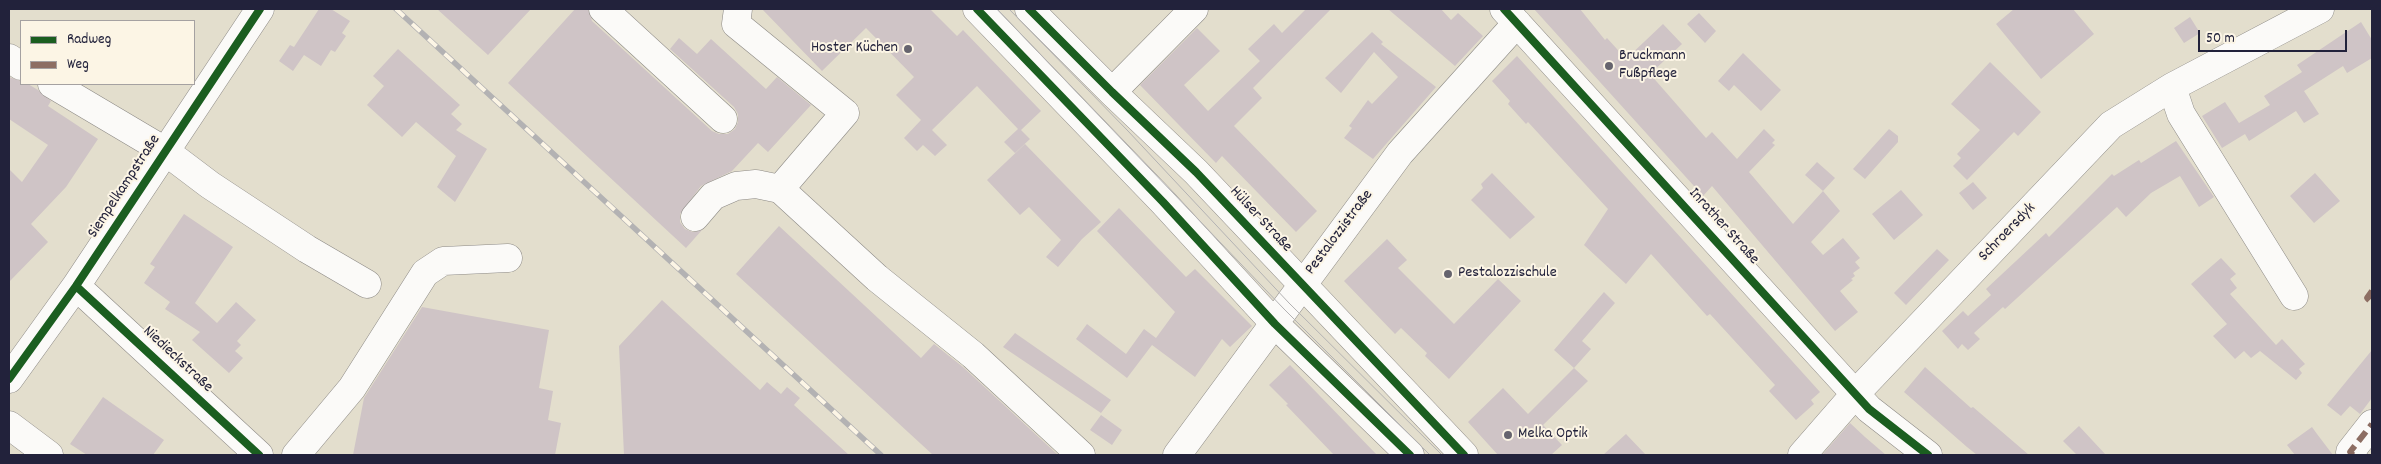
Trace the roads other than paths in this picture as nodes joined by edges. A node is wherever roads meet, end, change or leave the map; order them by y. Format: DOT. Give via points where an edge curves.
graph roads {
  1 [pos="260,9"];
  2 [pos="603,9"];
  3 [pos="738,9"];
  4 [pos="977,9"];
  5 [pos="1030,9"];
  6 [pos="1194,9"];
  7 [pos="2320,9"];
  8 [pos="1511,16"];
  9 [pos="9,58"];
  10 [pos="20,65"];
  11 [pos="54,85"];
  12 [pos="2172,88"];
  13 [pos="1112,92"];
  14 [pos="723,119"];
  15 [pos="165,151"];
  16 [pos="780,189"];
  17 [pos="695,216"];
  18 [pos="508,258"];
  19 [pos="367,284"];
  20 [pos="1301,285"];
  21 [pos="76,286"];
  22 [pos="2294,296"];
  23 [pos="1275,324"];
  24 [pos="9,379"];
  25 [pos="1856,393"];
  26 [pos="2372,424"];
  27 [pos="9,425"];
  28 [pos="1406,454"];
  29 [pos="50,455"];
  30 [pos="259,455"];
  31 [pos="296,455"];
  32 [pos="1081,455"];
  33 [pos="1177,455"];
  34 [pos="1464,455"];
  35 [pos="1802,455"];
  36 [pos="1928,455"];
  37 [pos="2353,455"];
  1 -- 15 [label="street, Siempelkampstraße"];
  2 -- 14 [label="street"];
  3 -- 16 [label="street" via="736,24 844,112"];
  4 -- 23 [label="street"];
  5 -- 13 [label="street, Hülser Straße"];
  6 -- 13 [label="street"];
  7 -- 12 [label="street, Schroersdyk"];
  8 -- 20 [label="street, Pestalozzistraße" via="1400,153"];
  8 -- 25 [label="street, Inrather Straße"];
  9 -- 10 [label="street"];
  11 -- 15 [label="street"];
  12 -- 22 [label="street" via="2181,114"];
  12 -- 25 [label="street, Schroersdyk" via="2111,125"];
  13 -- 20 [label="street, Hülser Straße" via="1196,172"];
  15 -- 19 [label="street" via="307,249"];
  15 -- 21 [label="street, Siempelkampstraße"];
  16 -- 17 [label="street" via="756,184 736,186 713,196"];
  16 -- 32 [label="street" via="876,278 973,355"];
  18 -- 31 [label="street" via="443,262 425,273 352,388"];
  20 -- 23 [label="street, Pestalozzistraße"];
  20 -- 34 [label="street, Hülser Straße"];
  21 -- 24 [label="street, Siempelkampstraße"];
  21 -- 30 [label="street, Niedieckstraße"];
  23 -- 28 [label="street"];
  23 -- 33 [label="street, Pestalozzistraße"];
  25 -- 35 [label="street"];
  25 -- 36 [label="street, Inrather Straße" via="1869,409"];
  26 -- 37 [label="street" via="2350,452"];
  27 -- 29 [label="street"];
}
